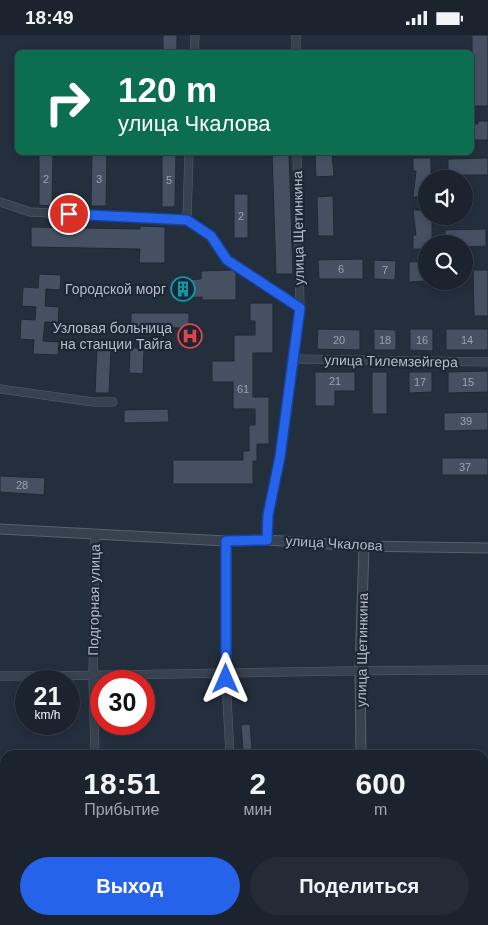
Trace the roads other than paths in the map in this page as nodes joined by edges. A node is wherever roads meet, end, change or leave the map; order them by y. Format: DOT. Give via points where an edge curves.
graph roads {
  1 [pos="195,35"];
  2 [pos="296,35"];
  3 [pos="194,50"];
  4 [pos="296,50"];
  5 [pos="189,155"];
  6 [pos="297,155"];
  7 [pos="0,202"];
  8 [pos="187,220"];
  9 [pos="300,308"];
  10 [pos="294,359"];
  11 [pos="488,362"];
  12 [pos="0,389"];
  13 [pos="113,402"];
  14 [pos="0,529"];
  15 [pos="95,535"];
  16 [pos="267,540"];
  17 [pos="226,541"];
  18 [pos="364,546"];
  19 [pos="488,548"];
  20 [pos="360,669"];
  21 [pos="93,670"];
  22 [pos="488,670"];
  23 [pos="226,672"];
  24 [pos="155,674"];
  25 [pos="0,676"];
  26 [pos="90,676"];
  27 [pos="94,735"];
  28 [pos="95,750"];
  29 [pos="230,750"];
  30 [pos="361,750"];
  1 -- 3 [label="street"];
  2 -- 4 [label="street"];
  5 -- 8 [label="street"];
  6 -- 9 [label="street, улица Щетинкина"];
  7 -- 8 [label="street" via="30,212"];
  8 -- 9 [label="street" via="211,236 227,260"];
  9 -- 10 [label="street, улица Щетинкина"];
  10 -- 11 [label="street, улица Тилемзейгера"];
  10 -- 16 [label="street, улица Щетинкина" via="268,515"];
  12 -- 13 [label="street"];
  14 -- 15 [label="street, улица Чкалова"];
  15 -- 17 [label="street, улица Чкалова"];
  15 -- 21 [label="street, Подгорная улица"];
  16 -- 17 [label="street, улица Чкалова"];
  16 -- 18 [label="street, улица Чкалова"];
  17 -- 23 [label="street"];
  18 -- 19 [label="street, улица Чкалова"];
  18 -- 20 [label="street, улица Щетинкина"];
  20 -- 22 [label="street"];
  20 -- 23 [label="street"];
  20 -- 30 [label="street, улица Щетинкина"];
  23 -- 24 [label="street"];
  23 -- 29 [label="street"];
  25 -- 26 [label="street"];
  27 -- 28 [label="street, Подгорная улица"];
}
